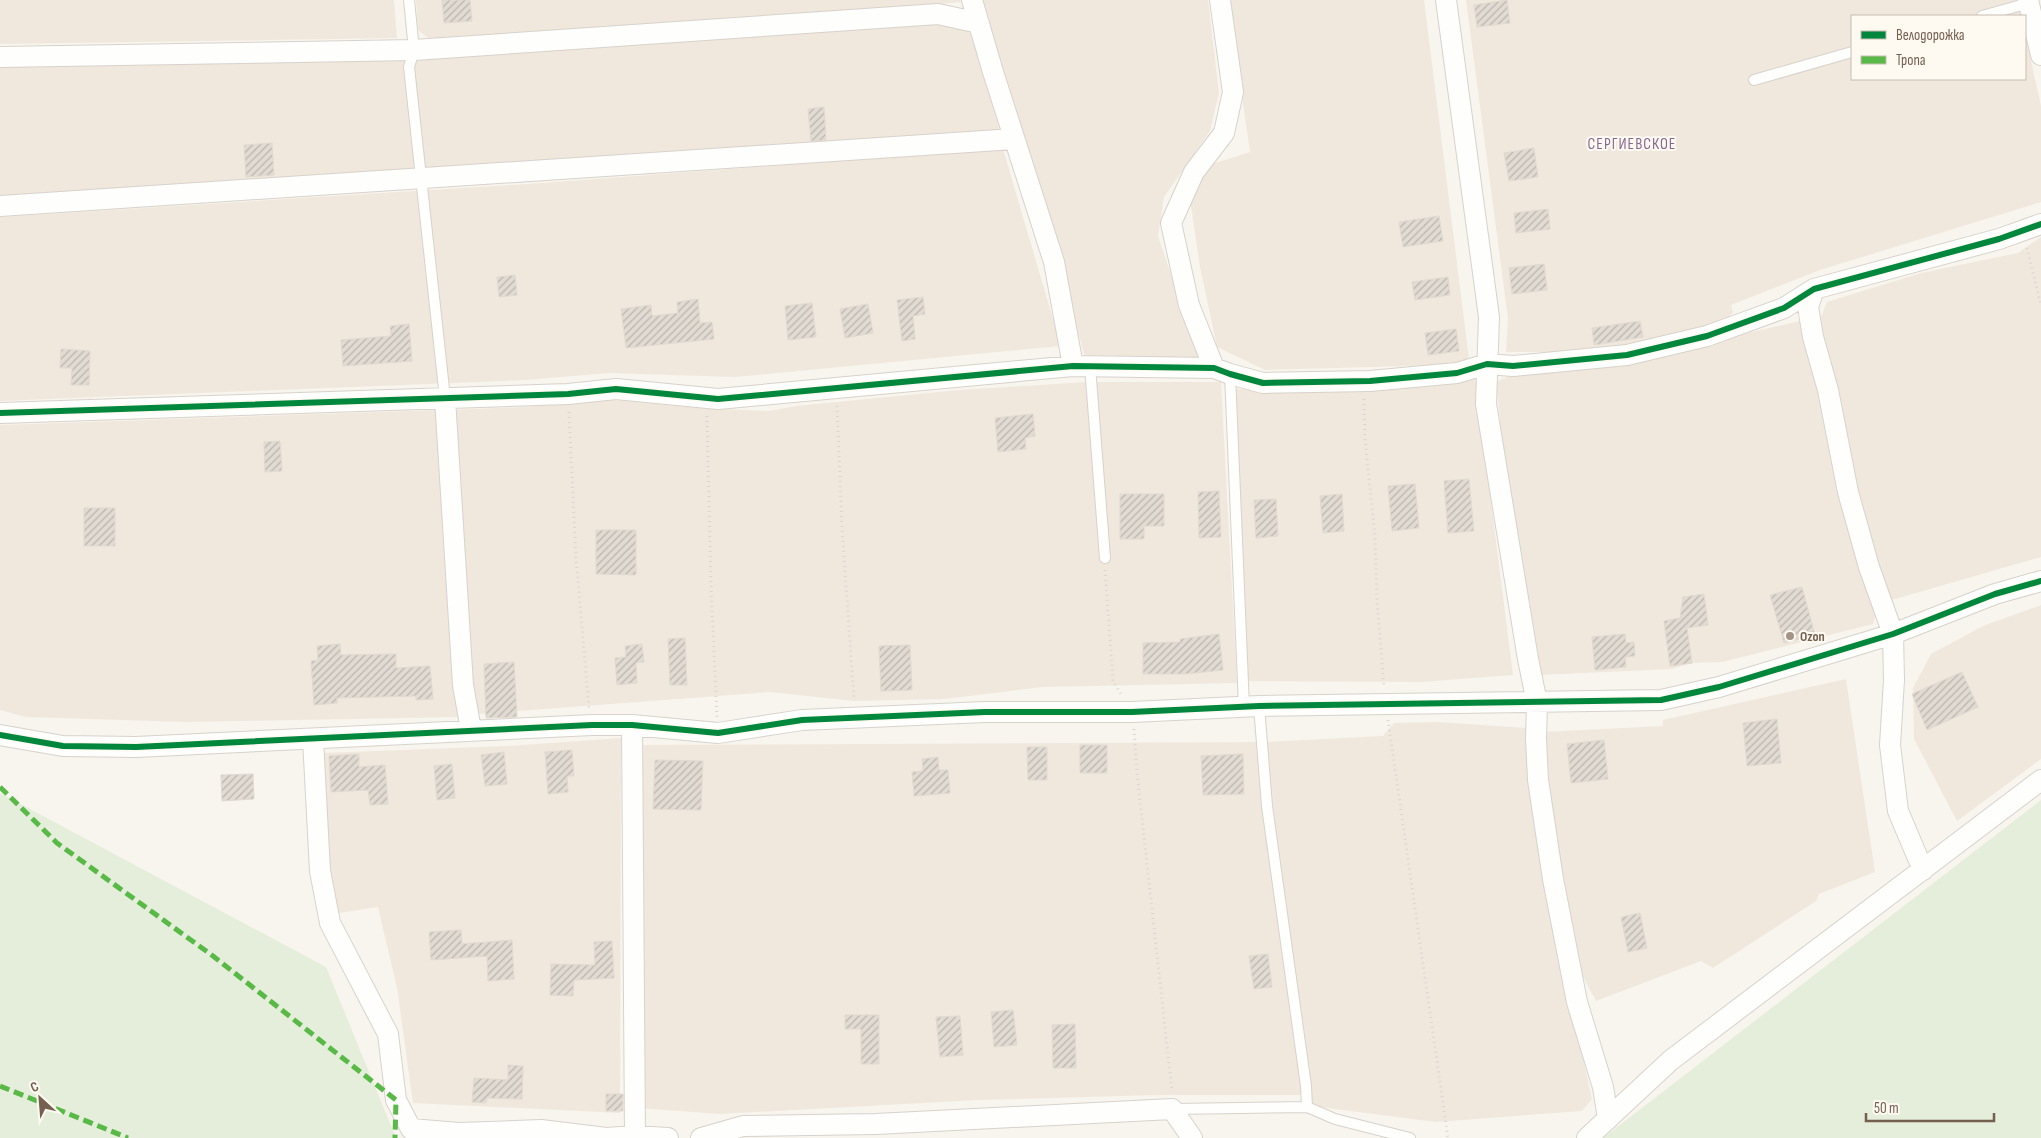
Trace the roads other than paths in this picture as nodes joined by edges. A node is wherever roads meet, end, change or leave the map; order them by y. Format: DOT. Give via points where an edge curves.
graph roads {
  1 [pos="409,0"];
  2 [pos="972,0"];
  3 [pos="1220,0"];
  4 [pos="1446,0"];
  5 [pos="2028,2"];
  6 [pos="1985,15"];
  7 [pos="979,23"];
  8 [pos="414,50"];
  9 [pos="1851,52"];
  10 [pos="2041,55"];
  11 [pos="0,57"];
  12 [pos="1754,80"];
  13 [pos="1014,138"];
  14 [pos="420,178"];
  15 [pos="0,206"];
  16 [pos="2037,225"];
  17 [pos="1814,289"];
  18 [pos="1486,364"];
  19 [pos="1081,366"];
  20 [pos="1222,371"];
  21 [pos="445,398"];
  22 [pos="0,413"];
  23 [pos="1105,558"];
  24 [pos="2041,581"];
  25 [pos="1893,634"];
  26 [pos="1538,703"];
  27 [pos="1251,706"];
  28 [pos="632,725"];
  29 [pos="471,730"];
  30 [pos="0,735"];
  31 [pos="313,738"];
  32 [pos="2041,780"];
  33 [pos="1923,870"];
  34 [pos="1307,1107"];
  35 [pos="1172,1109"];
  36 [pos="1608,1119"];
  37 [pos="635,1136"];
  38 [pos="668,1138"];
  39 [pos="700,1138"];
  40 [pos="1192,1138"];
  41 [pos="1410,1138"];
  42 [pos="1587,1138"];
  1 -- 8 [label="lane"];
  2 -- 7 [label="street"];
  3 -- 20 [label="street" via="1233,92 1228,116 1224,133 1194,172 1171,223 1189,305"];
  4 -- 18 [label="street" via="1489,317"];
  5 -- 6 [label="lane"];
  5 -- 10 [label="street"];
  7 -- 8 [label="street" via="938,14"];
  7 -- 13 [label="street"];
  8 -- 11 [label="street"];
  8 -- 14 [label="lane" via="409,67"];
  9 -- 12 [label="lane"];
  13 -- 14 [label="street"];
  13 -- 19 [label="street" via="1054,262"];
  14 -- 15 [label="street"];
  14 -- 21 [label="lane"];
  16 -- 17 [label="street" via="1999,239"];
  17 -- 18 [label="street" via="1784,308 1708,336 1627,354 1513,366"];
  17 -- 25 [label="street" via="1808,307 1813,337 1828,390 1848,492 1869,567"];
  18 -- 20 [label="street" via="1457,373 1363,381 1263,383"];
  18 -- 26 [label="street" via="1486,404"];
  19 -- 20 [label="street"];
  19 -- 21 [label="street" via="718,399 616,389"];
  19 -- 23 [label="lane"];
  20 -- 27 [label="lane"];
  21 -- 22 [label="street"];
  21 -- 29 [label="street" via="464,685"];
  24 -- 25 [label="street" via="1995,594"];
  25 -- 26 [label="street" via="1719,687 1661,700"];
  25 -- 33 [label="street" via="1890,745 1898,811"];
  26 -- 27 [label="street"];
  26 -- 36 [label="street" via="1538,780 1553,879 1577,1002 1603,1087"];
  27 -- 28 [label="street" via="802,720 718,733"];
  27 -- 34 [label="lane"];
  28 -- 29 [label="street"];
  28 -- 37 [label="street"];
  29 -- 31 [label="street"];
  30 -- 31 [label="street" via="63,746"];
  31 -- 37 [label="street" via="320,871 330,923 388,1034 396,1100 412,1129 459,1133 541,1130 606,1138"];
  32 -- 33 [label="street"];
  33 -- 36 [label="street" via="1671,1060"];
  34 -- 35 [label="lane"];
  34 -- 41 [label="lane" via="1335,1119"];
  35 -- 39 [label="street" via="876,1124 742,1126"];
  35 -- 40 [label="street"];
  36 -- 42 [label="street"];
  37 -- 38 [label="street"];
}
